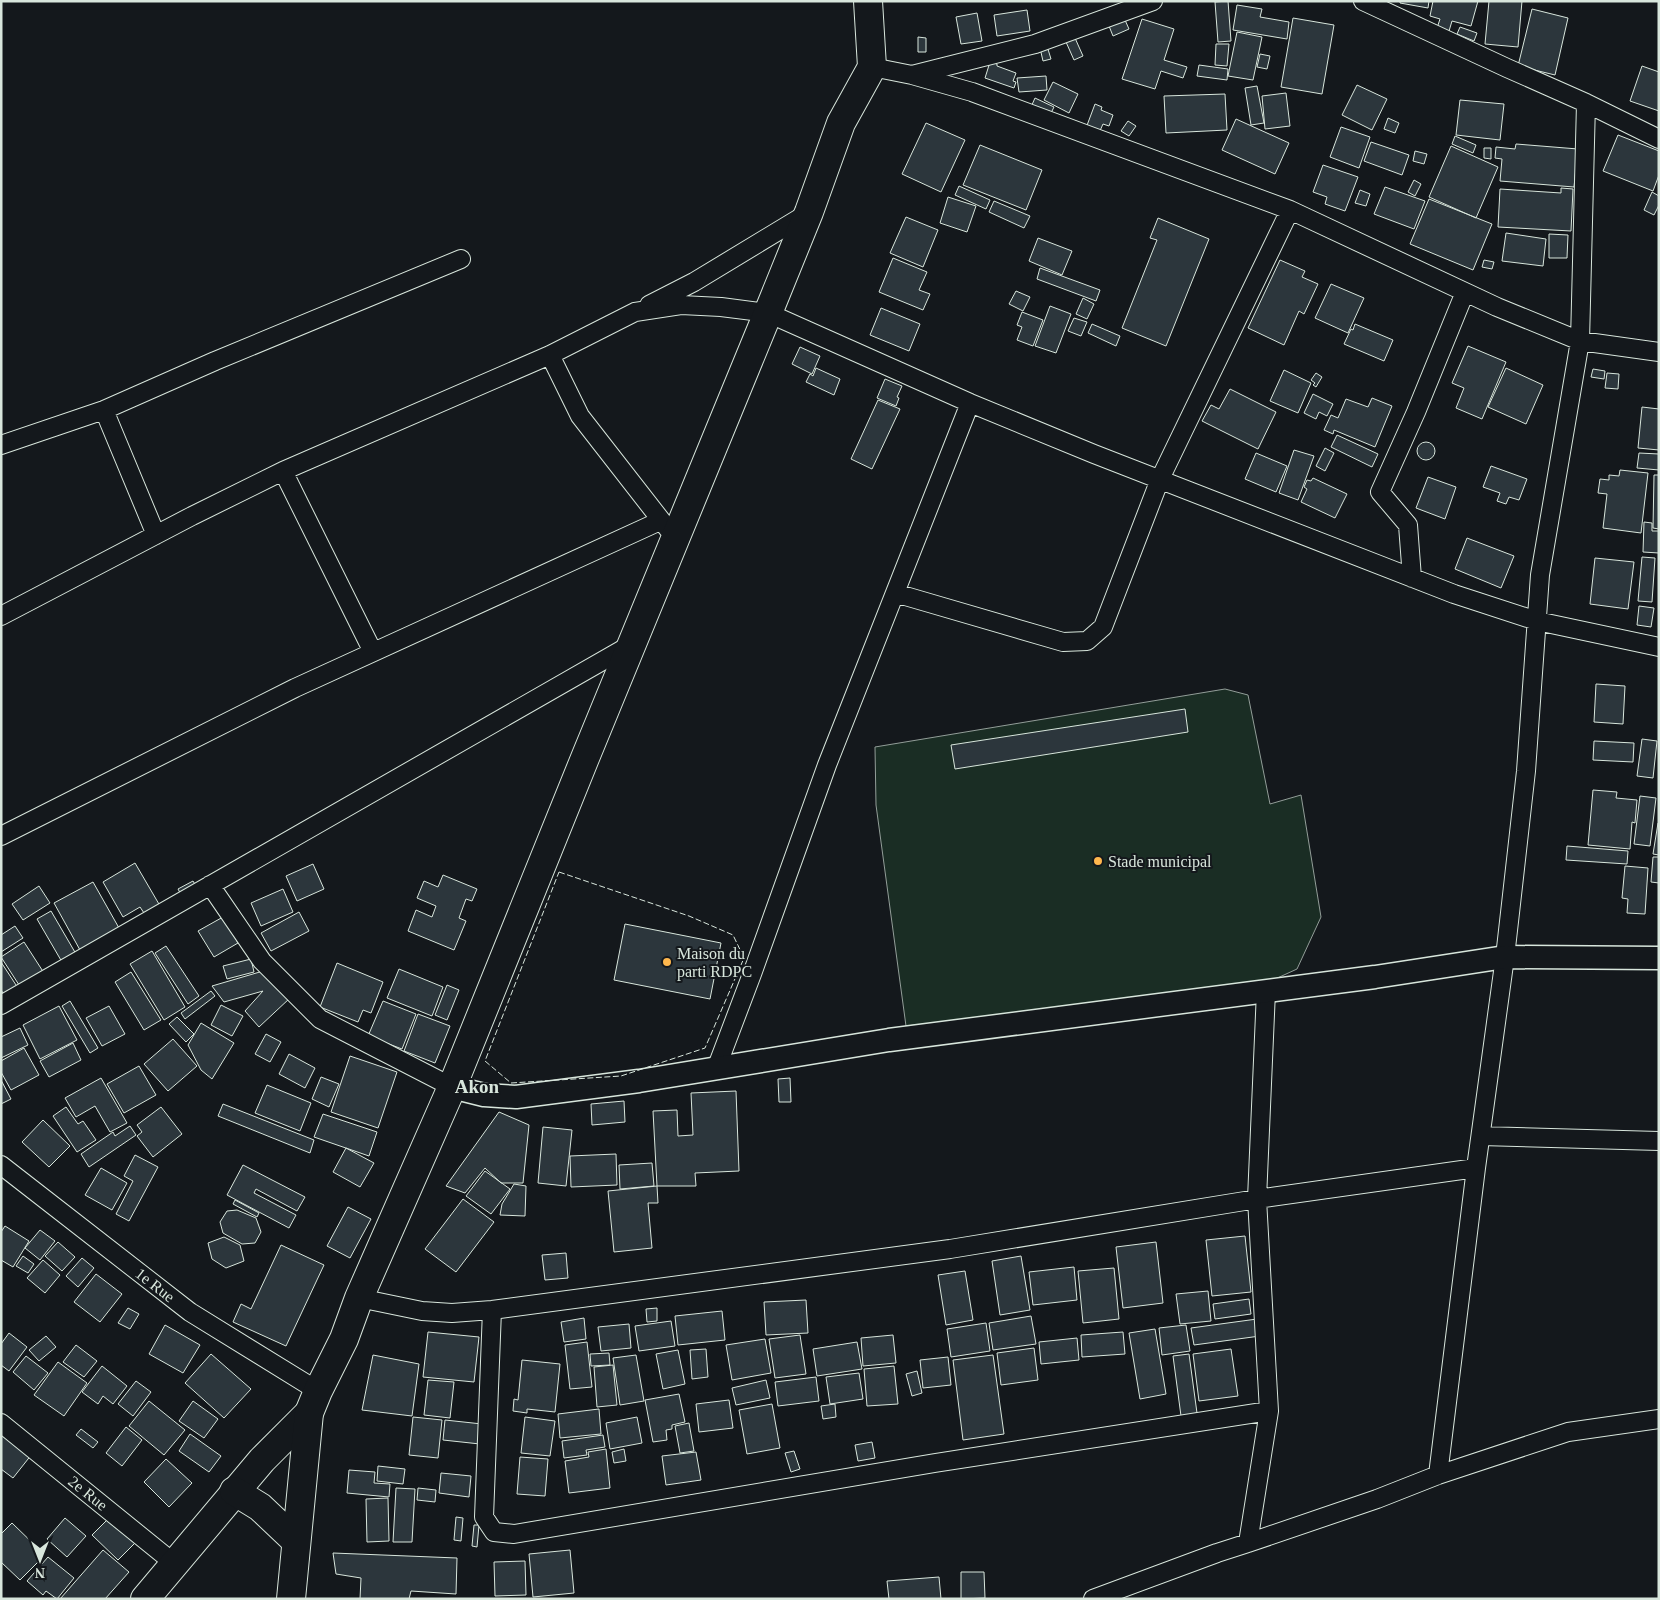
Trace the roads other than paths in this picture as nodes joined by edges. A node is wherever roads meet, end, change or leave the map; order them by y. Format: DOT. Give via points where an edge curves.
graph roads {
  1 [pos="868,1"];
  2 [pos="1153,1"];
  3 [pos="1363,1"];
  4 [pos="872,67"];
  5 [pos="912,75"];
  6 [pos="1586,103"];
  7 [pos="1659,139"];
  8 [pos="1290,210"];
  9 [pos="808,212"];
  10 [pos="462,259"];
  11 [pos="1465,292"];
  12 [pos="635,312"];
  13 [pos="768,313"];
  14 [pos="1580,341"];
  15 [pos="1659,352"];
  16 [pos="550,355"];
  17 [pos="970,403"];
  18 [pos="104,410"];
  19 [pos="1,445"];
  20 [pos="283,471"];
  21 [pos="1160,479"];
  22 [pos="668,529"];
  23 [pos="156,535"];
  24 [pos="1412,578"];
  25 [pos="895,593"];
  26 [pos="1,616"];
  27 [pos="1537,621"];
  28 [pos="632,644"];
  29 [pos="1659,647"];
  30 [pos="373,652"];
  31 [pos="1,836"];
  32 [pos="210,885"];
  33 [pos="1505,957"];
  34 [pos="1659,958"];
  35 [pos="1266,991"];
  36 [pos="1,1005"];
  37 [pos="716,1069"];
  38 [pos="452,1087"];
  39 [pos="1481,1136"];
  40 [pos="1659,1141"];
  41 [pos="1,1165"];
  42 [pos="1476,1168"];
  43 [pos="1257,1199"];
  44 [pos="360,1298"];
  45 [pos="492,1310"];
  46 [pos="314,1402"];
  47 [pos="1269,1411"];
  48 [pos="1659,1419"];
  49 [pos="1,1423"];
  50 [pos="1438,1475"];
  51 [pos="234,1492"];
  52 [pos="296,1540"];
  53 [pos="1248,1544"];
  54 [pos="175,1564"];
  55 [pos="145,1599"];
  56 [pos="291,1599"];
  57 [pos="1093,1599"];
  1 -- 4 [label="main road"];
  2 -- 5 [label="street" via="1035,44"];
  3 -- 6 [label="street"];
  4 -- 5 [label="street"];
  4 -- 9 [label="main road" via="841,123"];
  5 -- 8 [label="street" via="972,92"];
  6 -- 7 [label="street"];
  6 -- 14 [label="street"];
  8 -- 11 [label="street"];
  8 -- 21 [label="street"];
  9 -- 12 [label="street" via="694,282"];
  9 -- 13 [label="main road"];
  10 -- 18 [label="street"];
  11 -- 14 [label="street"];
  11 -- 24 [label="street" via="1380,492 1408,525"];
  12 -- 13 [label="street" via="681,305"];
  12 -- 16 [label="street"];
  13 -- 17 [label="street"];
  13 -- 22 [label="main road"];
  14 -- 15 [label="street"];
  14 -- 27 [label="street" via="1540,575"];
  16 -- 20 [label="street"];
  16 -- 22 [label="street" via="580,416"];
  17 -- 21 [label="street"];
  17 -- 25 [label="street"];
  18 -- 19 [label="street"];
  18 -- 23 [label="street"];
  20 -- 23 [label="street"];
  20 -- 30 [label="street"];
  21 -- 24 [label="street"];
  21 -- 25 [label="street" via="1103,627 1087,641 1062,642"];
  22 -- 28 [label="main road"];
  22 -- 30 [label="street"];
  23 -- 26 [label="street"];
  24 -- 27 [label="street"];
  25 -- 37 [label="street" via="827,765"];
  27 -- 29 [label="street"];
  27 -- 33 [label="street" via="1526,771"];
  28 -- 32 [label="street"];
  28 -- 38 [label="main road"];
  30 -- 31 [label="street"];
  32 -- 36 [label="street"];
  32 -- 38 [label="street" via="262,961 320,1019"];
  33 -- 34 [label="street"];
  33 -- 35 [label="street"];
  33 -- 39 [label="street"];
  35 -- 37 [label="street" via="889,1040"];
  35 -- 43 [label="street"];
  37 -- 38 [label="street" via="516,1097"];
  38 -- 44 [label="main road"];
  39 -- 40 [label="street"];
  39 -- 42 [label="street"];
  41 -- 46 [label="street, 1e Rue" via="190,1312"];
  42 -- 43 [label="street"];
  42 -- 50 [label="street"];
  43 -- 45 [label="street" via="950,1249"];
  43 -- 47 [label="street"];
  44 -- 45 [label="street" via="422,1312"];
  44 -- 46 [label="main road"];
  45 -- 47 [label="street" via="484,1517 494,1532 514,1534 934,1463"];
  46 -- 51 [label="main road"];
  46 -- 52 [label="main road"];
  47 -- 53 [label="street"];
  48 -- 50 [label="street" via="1568,1432"];
  49 -- 54 [label="street, 2e Rue"];
  50 -- 53 [label="street"];
  51 -- 52 [label="main road" via="260,1507"];
  51 -- 54 [label="main road"];
  52 -- 56 [label="main road"];
  53 -- 57 [label="street"];
  54 -- 55 [label="main road"];
}
